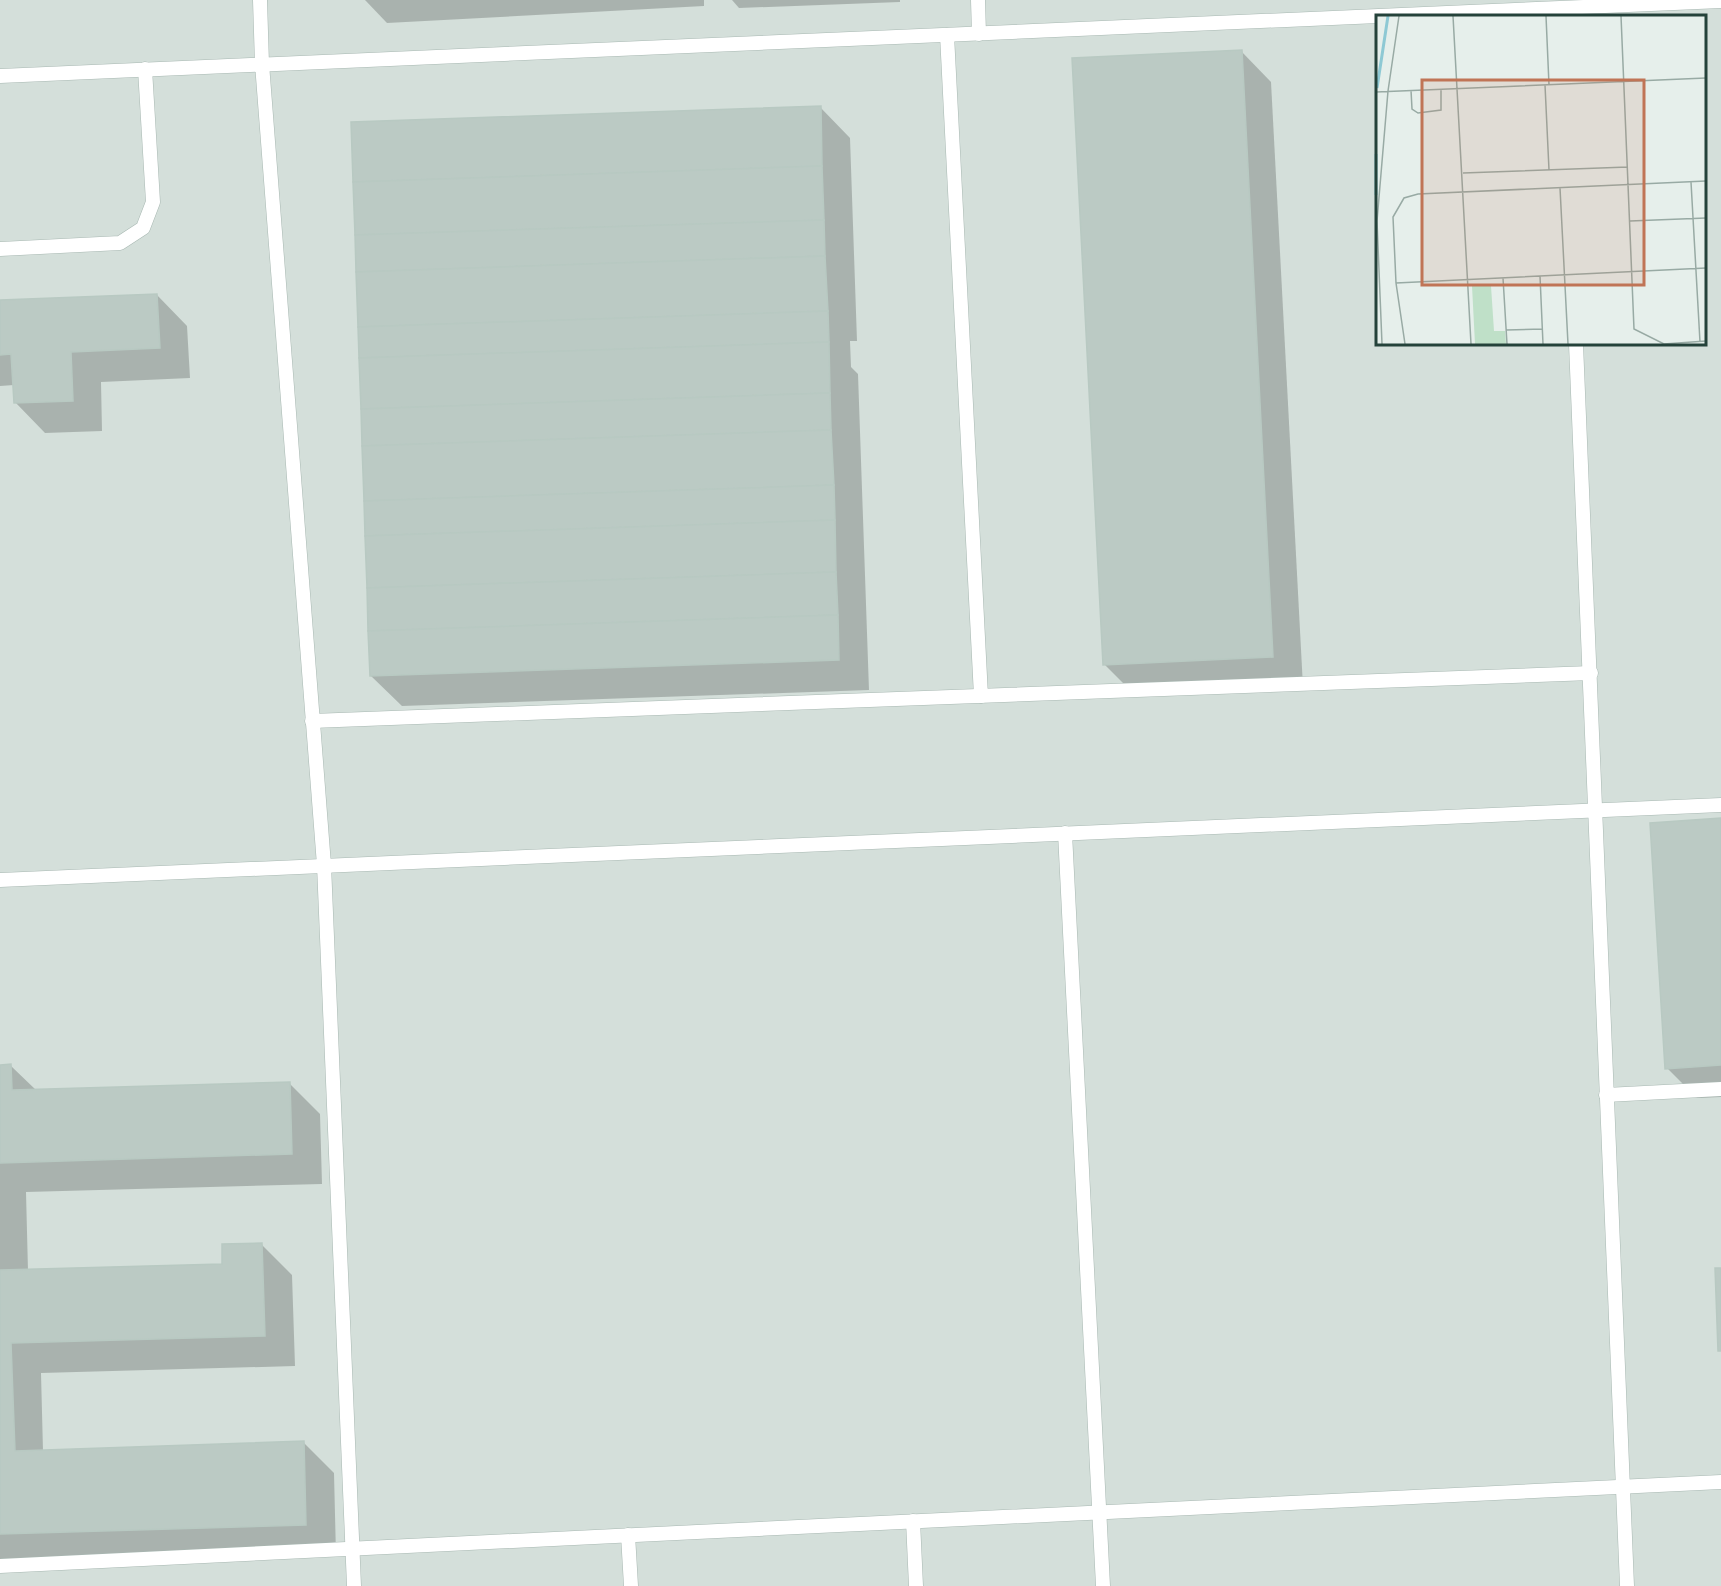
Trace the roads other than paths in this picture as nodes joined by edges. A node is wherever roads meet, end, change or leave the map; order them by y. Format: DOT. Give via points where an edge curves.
graph roads {
  1 [pos="260,0"];
  2 [pos="978,0"];
  3 [pos="1721,1"];
  4 [pos="1561,8"];
  5 [pos="1405,15"];
  6 [pos="1376,16"];
  7 [pos="980,34"];
  8 [pos="947,35"];
  9 [pos="262,64"];
  10 [pos="146,69"];
  11 [pos="0,76"];
  12 [pos="0,249"];
  13 [pos="1576,345"];
  14 [pos="1591,673"];
  15 [pos="981,696"];
  16 [pos="312,722"];
  17 [pos="1721,805"];
  18 [pos="1597,810"];
  19 [pos="1065,833"];
  20 [pos="324,865"];
  21 [pos="0,880"];
  22 [pos="1721,1089"];
  23 [pos="1606,1095"];
  24 [pos="1721,1482"];
  25 [pos="1622,1487"];
  26 [pos="1100,1512"];
  27 [pos="913,1521"];
  28 [pos="628,1535"];
  29 [pos="353,1549"];
  30 [pos="0,1566"];
  31 [pos="354,1586"];
  32 [pos="630,1586"];
  33 [pos="916,1586"];
  34 [pos="1103,1586"];
  35 [pos="1626,1586"];
  1 -- 9 [label="lane"];
  2 -- 7 [label="lane"];
  3 -- 4 [label="lane"];
  4 -- 5 [label="lane"];
  6 -- 7 [label="lane"];
  7 -- 8 [label="lane"];
  8 -- 9 [label="lane"];
  8 -- 15 [label="lane"];
  9 -- 10 [label="lane"];
  9 -- 16 [label="lane"];
  10 -- 11 [label="lane"];
  10 -- 12 [label="lane" via="153,202 143,228 120,243"];
  13 -- 14 [label="lane"];
  14 -- 15 [label="lane"];
  14 -- 18 [label="lane"];
  15 -- 16 [label="lane"];
  16 -- 20 [label="lane"];
  17 -- 18 [label="lane"];
  18 -- 19 [label="lane"];
  18 -- 23 [label="lane"];
  19 -- 20 [label="lane"];
  19 -- 26 [label="lane"];
  20 -- 21 [label="lane"];
  20 -- 29 [label="lane"];
  22 -- 23 [label="lane"];
  23 -- 25 [label="lane"];
  24 -- 25 [label="lane"];
  25 -- 26 [label="lane"];
  25 -- 35 [label="lane"];
  26 -- 27 [label="lane"];
  26 -- 34 [label="lane"];
  27 -- 28 [label="lane"];
  27 -- 33 [label="lane"];
  28 -- 29 [label="lane"];
  28 -- 32 [label="lane"];
  29 -- 30 [label="lane"];
  29 -- 31 [label="lane"];
}
